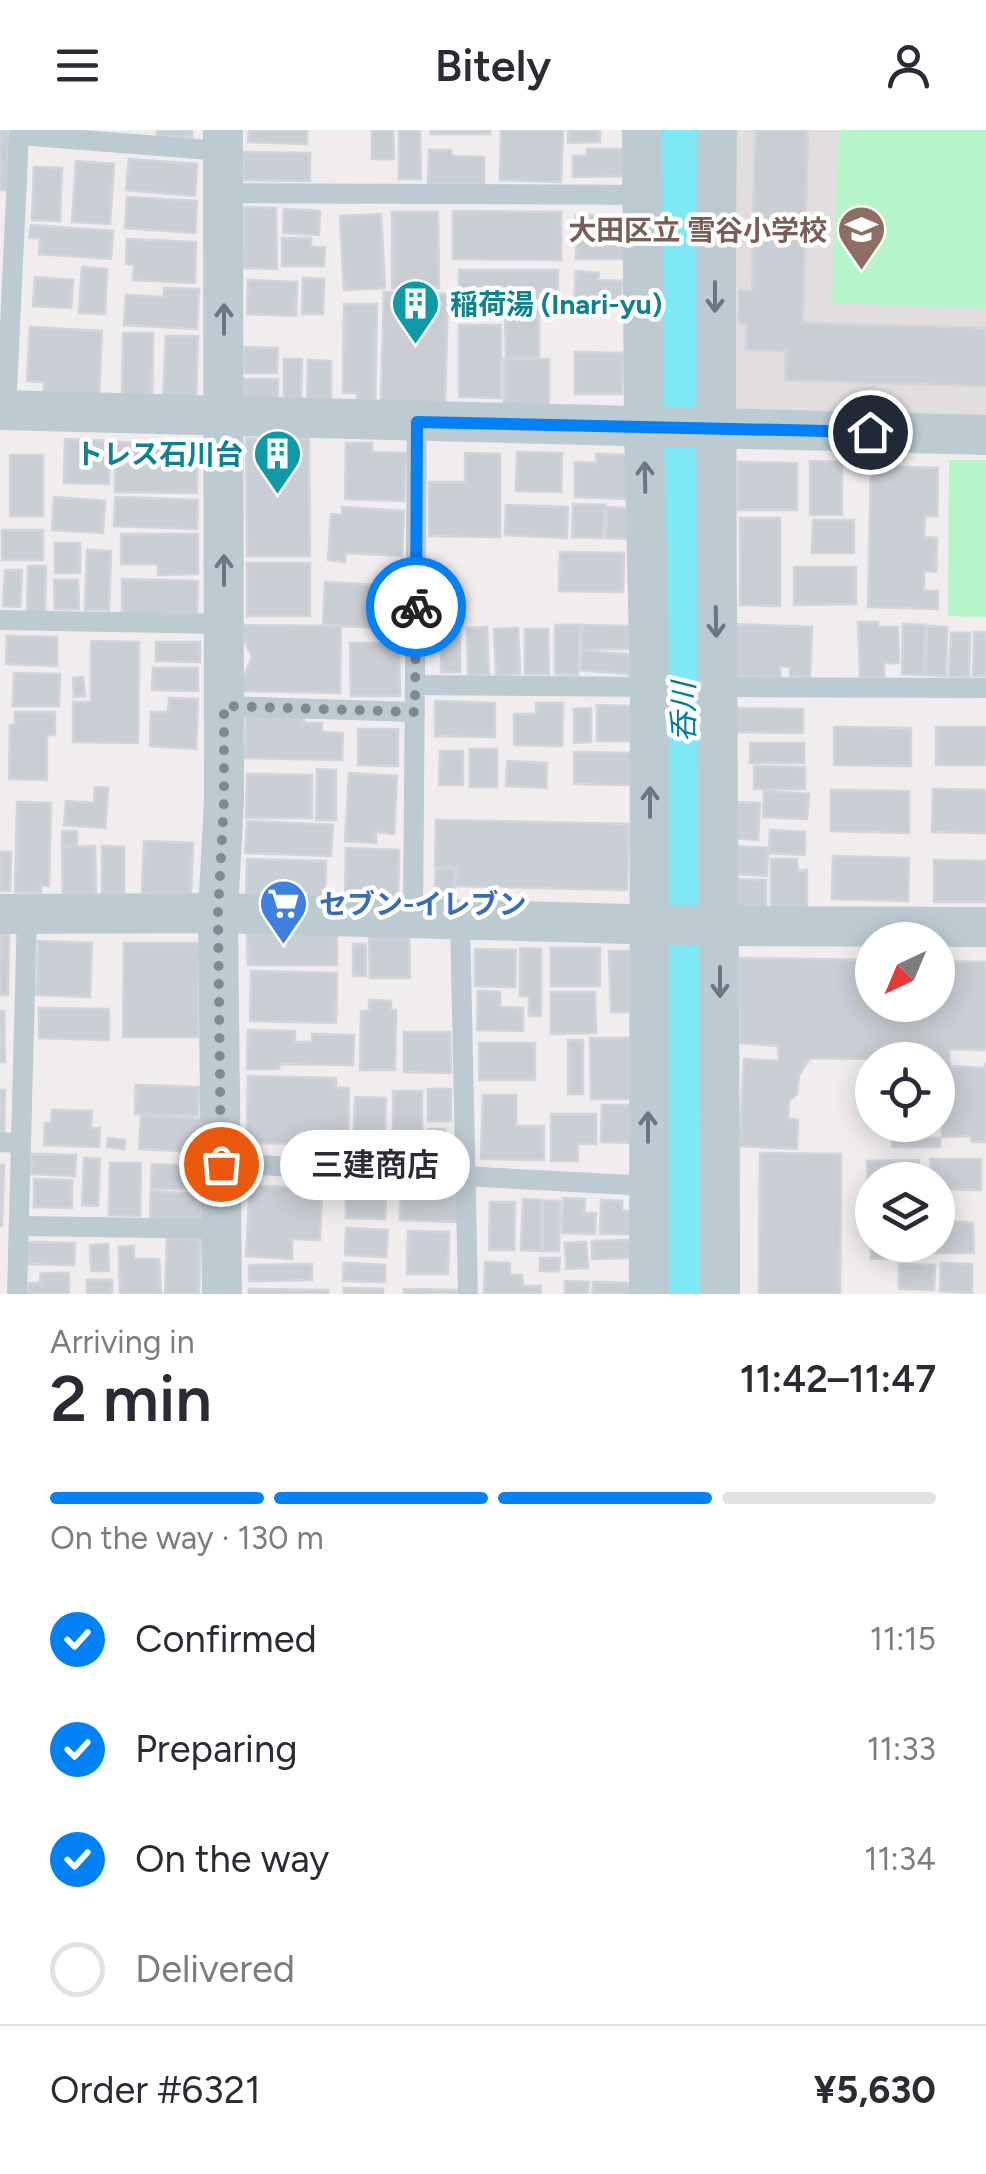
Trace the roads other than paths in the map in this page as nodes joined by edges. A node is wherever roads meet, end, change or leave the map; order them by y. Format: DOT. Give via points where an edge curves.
graph roads {
  1 [pos="642,130"];
  2 [pos="717,130"];
  3 [pos="223,140"];
  4 [pos="224,193"];
  5 [pos="642,196"];
  6 [pos="3,410"];
  7 [pos="224,417"];
  8 [pos="417,422"];
  9 [pos="652,427"];
  10 [pos="710,429"];
  11 [pos="986,435"];
  12 [pos="0,620"];
  13 [pos="224,624"];
  14 [pos="415,685"];
  15 [pos="650,687"];
  16 [pos="717,687"];
  17 [pos="986,688"];
  18 [pos="224,706"];
  19 [pos="415,712"];
  20 [pos="218,913"];
  21 [pos="13,914"];
  22 [pos="413,918"];
  23 [pos="460,919"];
  24 [pos="652,923"];
  25 [pos="712,926"];
  26 [pos="986,927"];
  27 [pos="11,1143"];
  28 [pos="221,1164"];
  29 [pos="465,1176"];
  30 [pos="648,1186"];
  31 [pos="20,1226"];
  32 [pos="222,1229"];
  33 [pos="16,1294"];
  34 [pos="222,1294"];
  35 [pos="468,1294"];
  36 [pos="649,1294"];
  37 [pos="720,1294"];
  1 -- 5 [label="street"];
  2 -- 10 [label="street, one-way"];
  3 -- 4 [label="street"];
  3 -- 6 [label="lane" via="19,135"];
  4 -- 5 [label="lane"];
  7 -- 4 [label="street, one-way"];
  5 -- 9 [label="street"];
  6 -- 7 [label="street"];
  7 -- 8 [label="street"];
  13 -- 7 [label="street, one-way"];
  8 -- 9 [label="street"];
  8 -- 14 [label="lane"];
  9 -- 10 [label="street"];
  15 -- 9 [label="street, one-way"];
  10 -- 11 [label="street"];
  10 -- 16 [label="street, one-way"];
  12 -- 13 [label="lane"];
  13 -- 18 [label="street"];
  14 -- 15 [label="lane"];
  14 -- 19 [label="lane"];
  24 -- 15 [label="street, one-way"];
  16 -- 17 [label="lane"];
  16 -- 25 [label="street"];
  18 -- 19 [label="lane"];
  18 -- 20 [label="street"];
  19 -- 22 [label="lane"];
  20 -- 21 [label="street"];
  20 -- 22 [label="street"];
  20 -- 28 [label="street"];
  21 -- 27 [label="lane"];
  22 -- 23 [label="street"];
  23 -- 24 [label="street"];
  23 -- 29 [label="lane"];
  24 -- 25 [label="street"];
  30 -- 24 [label="street, one-way"];
  25 -- 26 [label="street"];
  25 -- 37 [label="street, one-way"];
  27 -- 31 [label="lane"];
  28 -- 29 [label="lane"];
  28 -- 32 [label="street"];
  29 -- 30 [label="lane"];
  29 -- 35 [label="lane"];
  30 -- 36 [label="street"];
  31 -- 32 [label="lane"];
  31 -- 33 [label="lane"];
  32 -- 34 [label="street"];
}
